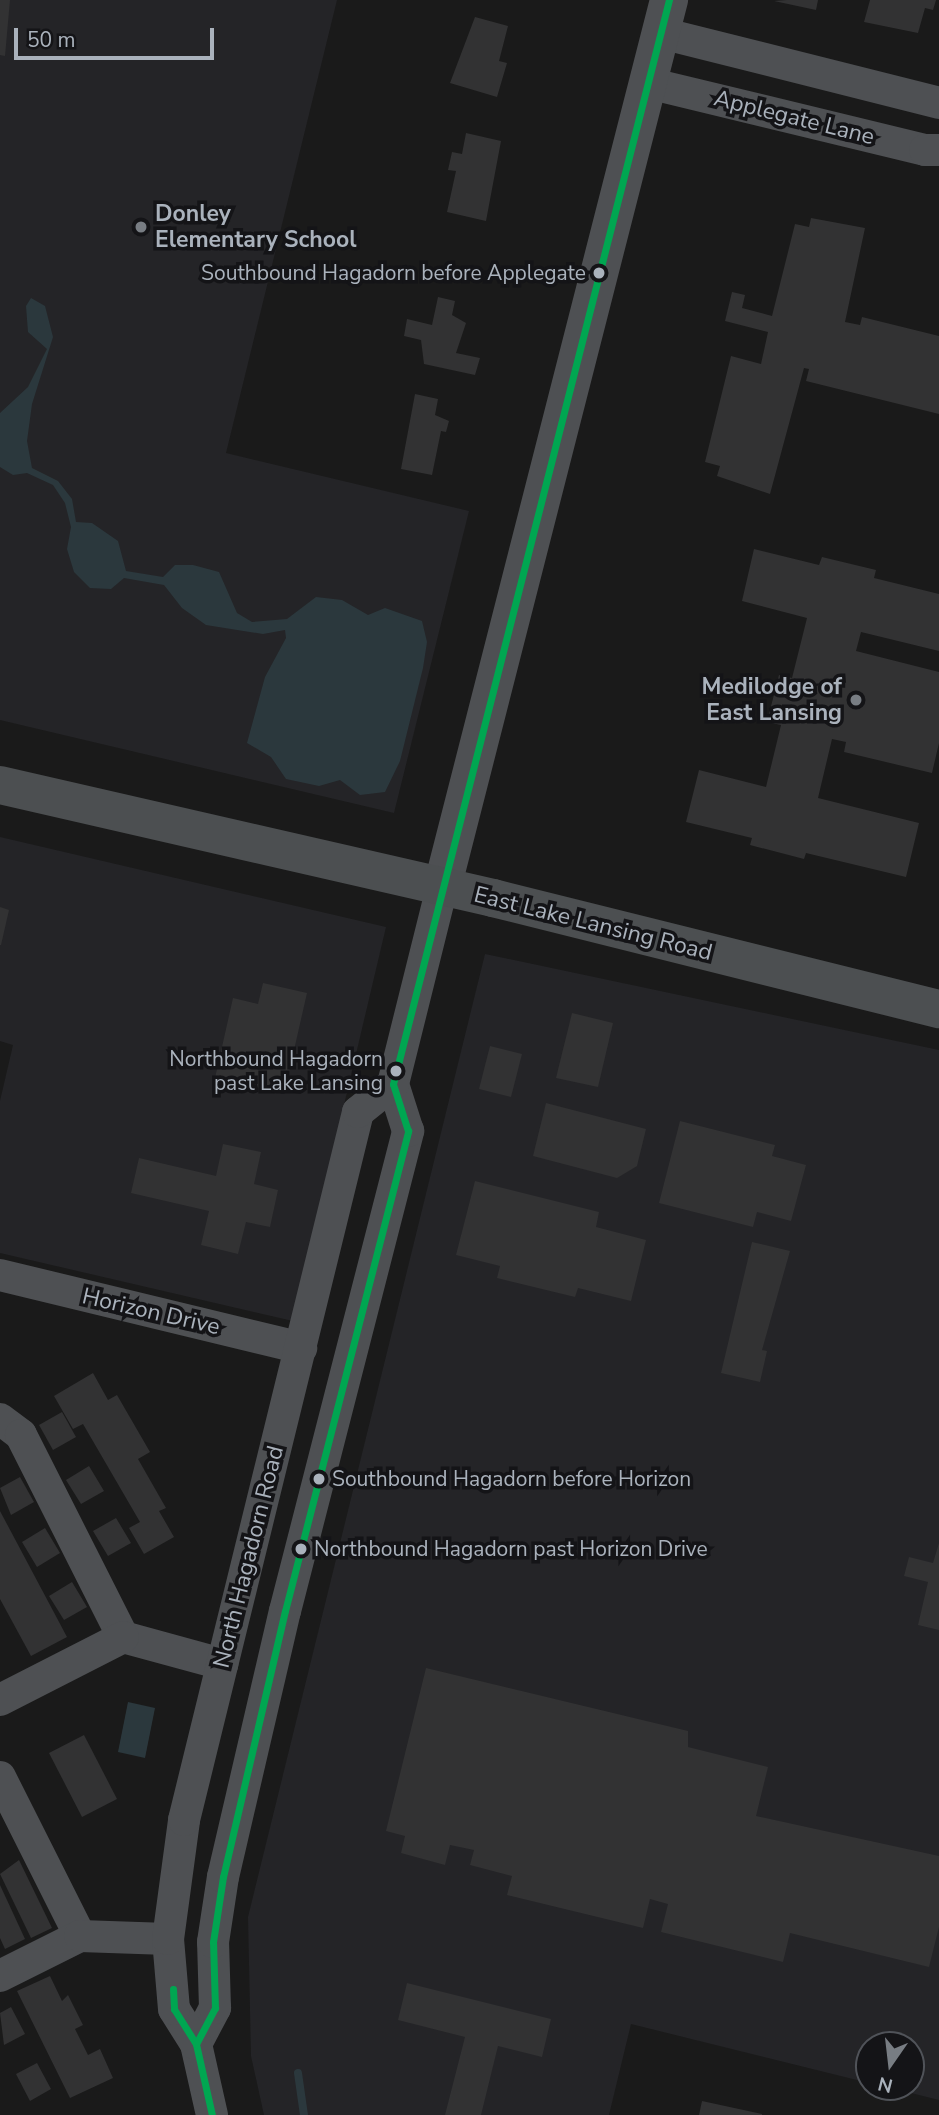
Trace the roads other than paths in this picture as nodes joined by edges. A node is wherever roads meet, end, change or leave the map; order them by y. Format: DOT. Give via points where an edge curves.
graph roads {
  1 [pos="665,16"];
  2 [pos="648,83"];
  3 [pos="939,103"];
  4 [pos="939,150"];
  5 [pos="0,785"];
  6 [pos="442,888"];
  7 [pos="939,1009"];
  8 [pos="393,1084"];
  9 [pos="0,1275"];
  10 [pos="301,1348"];
  11 [pos="0,1419"];
  12 [pos="123,1637"];
  13 [pos="222,1664"];
  14 [pos="0,1700"];
  15 [pos="0,1777"];
  16 [pos="80,1936"];
  17 [pos="168,1940"];
  18 [pos="0,1976"];
  19 [pos="196,2045"];
  20 [pos="212,2115"];
  1 -- 2 [label="street"];
  1 -- 3 [label="street"];
  2 -- 4 [label="street, Applegate Lane"];
  2 -- 6 [label="street"];
  5 -- 6 [label="main road, East Lake Lansing Road"];
  6 -- 7 [label="main road, East Lake Lansing Road"];
  6 -- 8 [label="street"];
  8 -- 10 [label="street, North Hagadorn Road" via="358,1112"];
  8 -- 19 [label="street, North Hagadorn Road" via="408,1131 285,1611 229,1851 213,1942 215,2008"];
  9 -- 10 [label="street, Horizon Drive"];
  10 -- 13 [label="street, North Hagadorn Road"];
  11 -- 12 [label="street" via="21,1435"];
  12 -- 13 [label="street"];
  12 -- 14 [label="street"];
  13 -- 17 [label="street, North Hagadorn Road" via="184,1820"];
  15 -- 16 [label="street"];
  16 -- 17 [label="street"];
  16 -- 18 [label="street"];
  17 -- 19 [label="street, North Hagadorn Road" via="174,2009"];
  19 -- 20 [label="street, North Hagadorn Road"];
}
